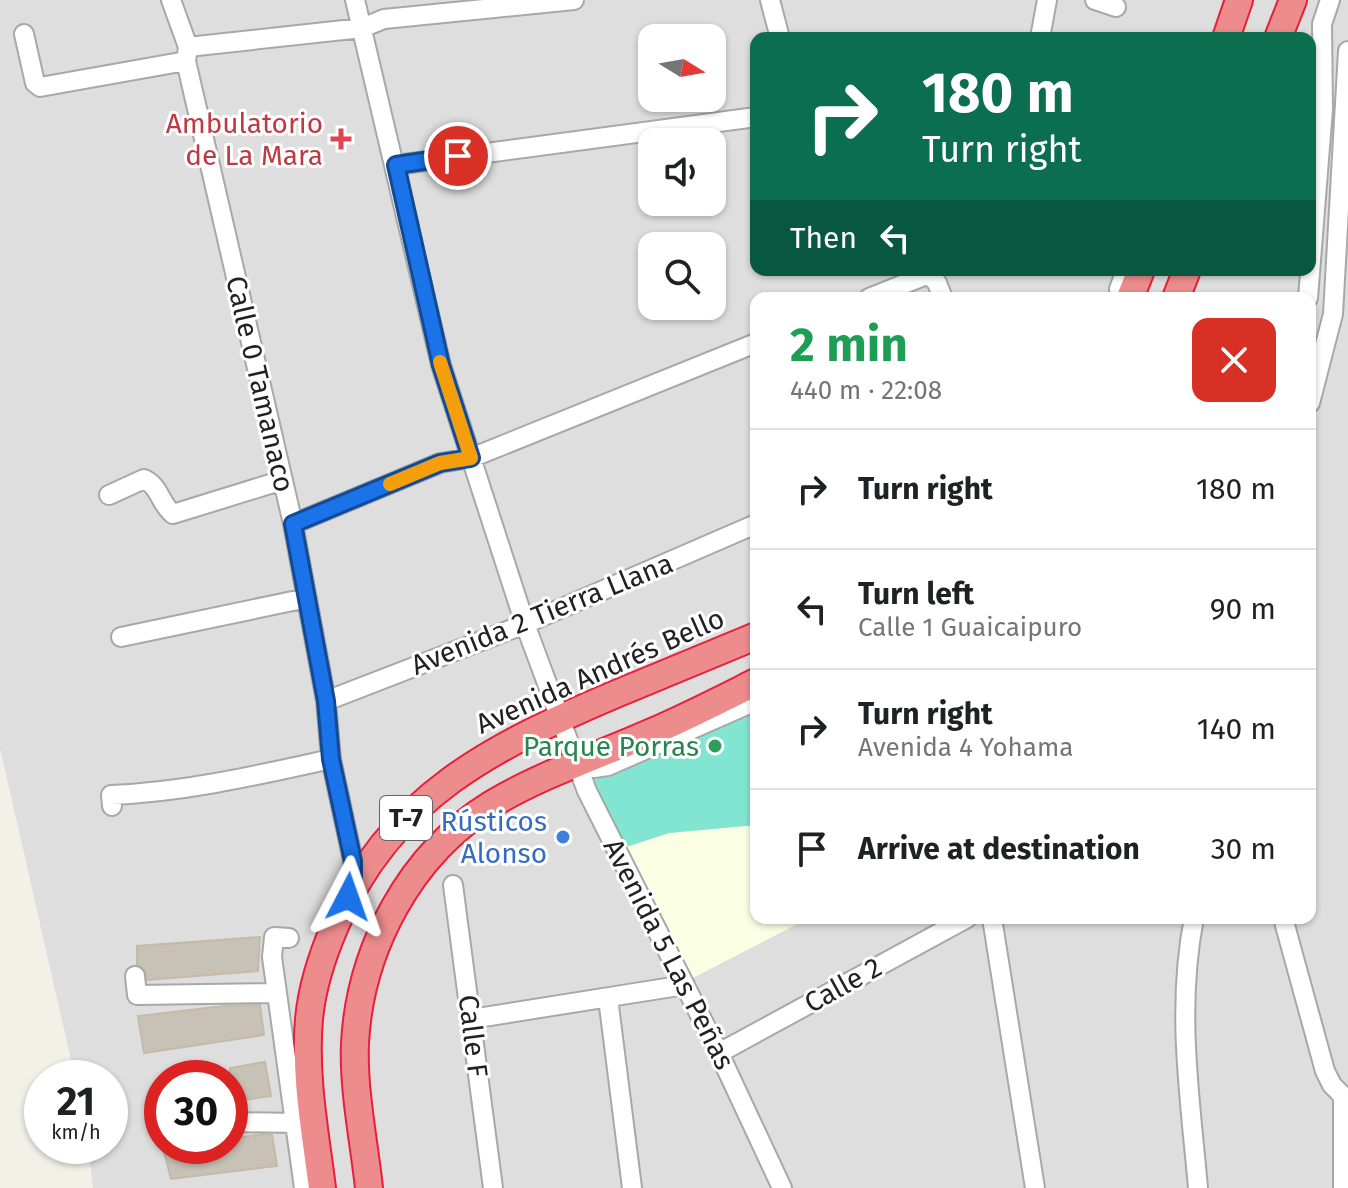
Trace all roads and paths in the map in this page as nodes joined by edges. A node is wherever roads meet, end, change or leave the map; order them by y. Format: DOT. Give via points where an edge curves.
graph roads {
  1 [pos="171,0"];
  2 [pos="355,0"];
  3 [pos="574,0"];
  4 [pos="770,0"];
  5 [pos="1047,0"];
  6 [pos="1095,0"];
  7 [pos="1228,0"];
  8 [pos="1239,0"];
  9 [pos="1293,0"];
  10 [pos="1330,0"];
  11 [pos="1116,7"];
  12 [pos="362,28"];
  13 [pos="778,32"];
  14 [pos="1041,32"];
  15 [pos="1216,32"];
  16 [pos="1228,32"];
  17 [pos="1280,32"];
  18 [pos="24,34"];
  19 [pos="1316,50"];
  20 [pos="1348,51"];
  21 [pos="187,54"];
  22 [pos="1316,106"];
  23 [pos="750,118"];
  24 [pos="396,165"];
  25 [pos="924,276"];
  26 [pos="884,292"];
  27 [pos="750,345"];
  28 [pos="1316,380"];
  29 [pos="471,458"];
  30 [pos="283,480"];
  31 [pos="109,495"];
  32 [pos="293,524"];
  33 [pos="750,527"];
  34 [pos="307,598"];
  35 [pos="525,624"];
  36 [pos="121,637"];
  37 [pos="750,639"];
  38 [pos="750,685"];
  39 [pos="326,701"];
  40 [pos="750,704"];
  41 [pos="561,718"];
  42 [pos="331,759"];
  43 [pos="576,764"];
  44 [pos="112,806"];
  45 [pos="453,885"];
  46 [pos="348,897"];
  47 [pos="956,924"];
  48 [pos="993,924"];
  49 [pos="1193,924"];
  50 [pos="1285,924"];
  51 [pos="289,938"];
  52 [pos="135,976"];
  53 [pos="685,985"];
  54 [pos="276,993"];
  55 [pos="608,998"];
  56 [pos="471,1019"];
  57 [pos="719,1053"];
  58 [pos="1346,1099"];
  59 [pos="248,1122"];
  60 [pos="296,1123"];
  61 [pos="318,1188"];
  62 [pos="369,1188"];
  63 [pos="493,1188"];
  64 [pos="632,1188"];
  65 [pos="782,1188"];
  66 [pos="1035,1188"];
  67 [pos="1198,1188"];
  68 [pos="1343,1188"];
  1 -- 21 [label="street, Calle 0 Tamanaco"];
  2 -- 12 [label="street, Avenida 5 Las Peñas"];
  3 -- 12 [label="street" via="384,19"];
  4 -- 13 [label="street"];
  5 -- 14 [label="street"];
  6 -- 11 [label="street"];
  7 -- 15 [label="street"];
  8 -- 16 [label="highway"];
  9 -- 17 [label="highway"];
  10 -- 19 [label="street"];
  12 -- 21 [label="street"];
  12 -- 24 [label="street, Avenida 5 Las Peñas"];
  18 -- 21 [label="street" via="40,87"];
  19 -- 22 [label="street"];
  20 -- 28 [label="street" via="1333,314"];
  21 -- 30 [label="street, Calle 0 Tamanaco"];
  23 -- 24 [label="street"];
  24 -- 29 [label="street, Avenida 5 Las Peñas" via="441,365"];
  25 -- 26 [label="street"];
  27 -- 29 [label="street"];
  29 -- 32 [label="street" via="440,463"];
  29 -- 35 [label="street, Avenida 5 Las Peñas"];
  30 -- 31 [label="street" via="173,514 153,483 144,479"];
  30 -- 32 [label="street, Calle 0 Tamanaco"];
  32 -- 34 [label="street, Calle 0 Tamanaco"];
  33 -- 35 [label="street, Avenida 2 Tierra Llana"];
  34 -- 36 [label="street"];
  34 -- 39 [label="street, Calle 0 Tamanaco"];
  35 -- 39 [label="street, Avenida 2 Tierra Llana"];
  35 -- 41 [label="street, Avenida 5 Las Peñas"];
  37 -- 41 [label="highway, Avenida Andrés Bello / T-7"];
  38 -- 43 [label="highway, T-7"];
  39 -- 42 [label="street, Calle 0 Tamanaco"];
  40 -- 43 [label="street" via="608,766"];
  41 -- 43 [label="street, Avenida 5 Las Peñas"];
  41 -- 46 [label="highway, Avenida Andrés Bello / T-7" via="487,755 438,788 384,843"];
  42 -- 44 [label="street" via="212,784 111,795"];
  42 -- 46 [label="street, Calle 0 Tamanaco" via="354,868"];
  43 -- 53 [label="street, Avenida 5 Las Peñas"];
  43 -- 62 [label="highway, T-7" via="510,794 454,832 421,868 382,928 362,992 355,1045"];
  45 -- 56 [label="street, Calle F"];
  46 -- 61 [label="highway, Avenida Andrés Bello / T-7" via="321,962 309,1018"];
  47 -- 57 [label="street, Calle 2"];
  48 -- 66 [label="street"];
  49 -- 67 [label="street" via="1183,1021"];
  50 -- 58 [label="street" via="1325,1071"];
  51 -- 54 [label="street" via="274,937"];
  52 -- 54 [label="street" via="137,995"];
  53 -- 55 [label="street"];
  53 -- 57 [label="street, Avenida 5 Las Peñas"];
  54 -- 60 [label="street"];
  55 -- 56 [label="street"];
  55 -- 64 [label="street"];
  56 -- 63 [label="street, Calle F"];
  57 -- 65 [label="street, Avenida 5 Las Peñas"];
  58 -- 68 [label="street"];
  59 -- 60 [label="street"];
  60 -- 61 [label="street"];
}
